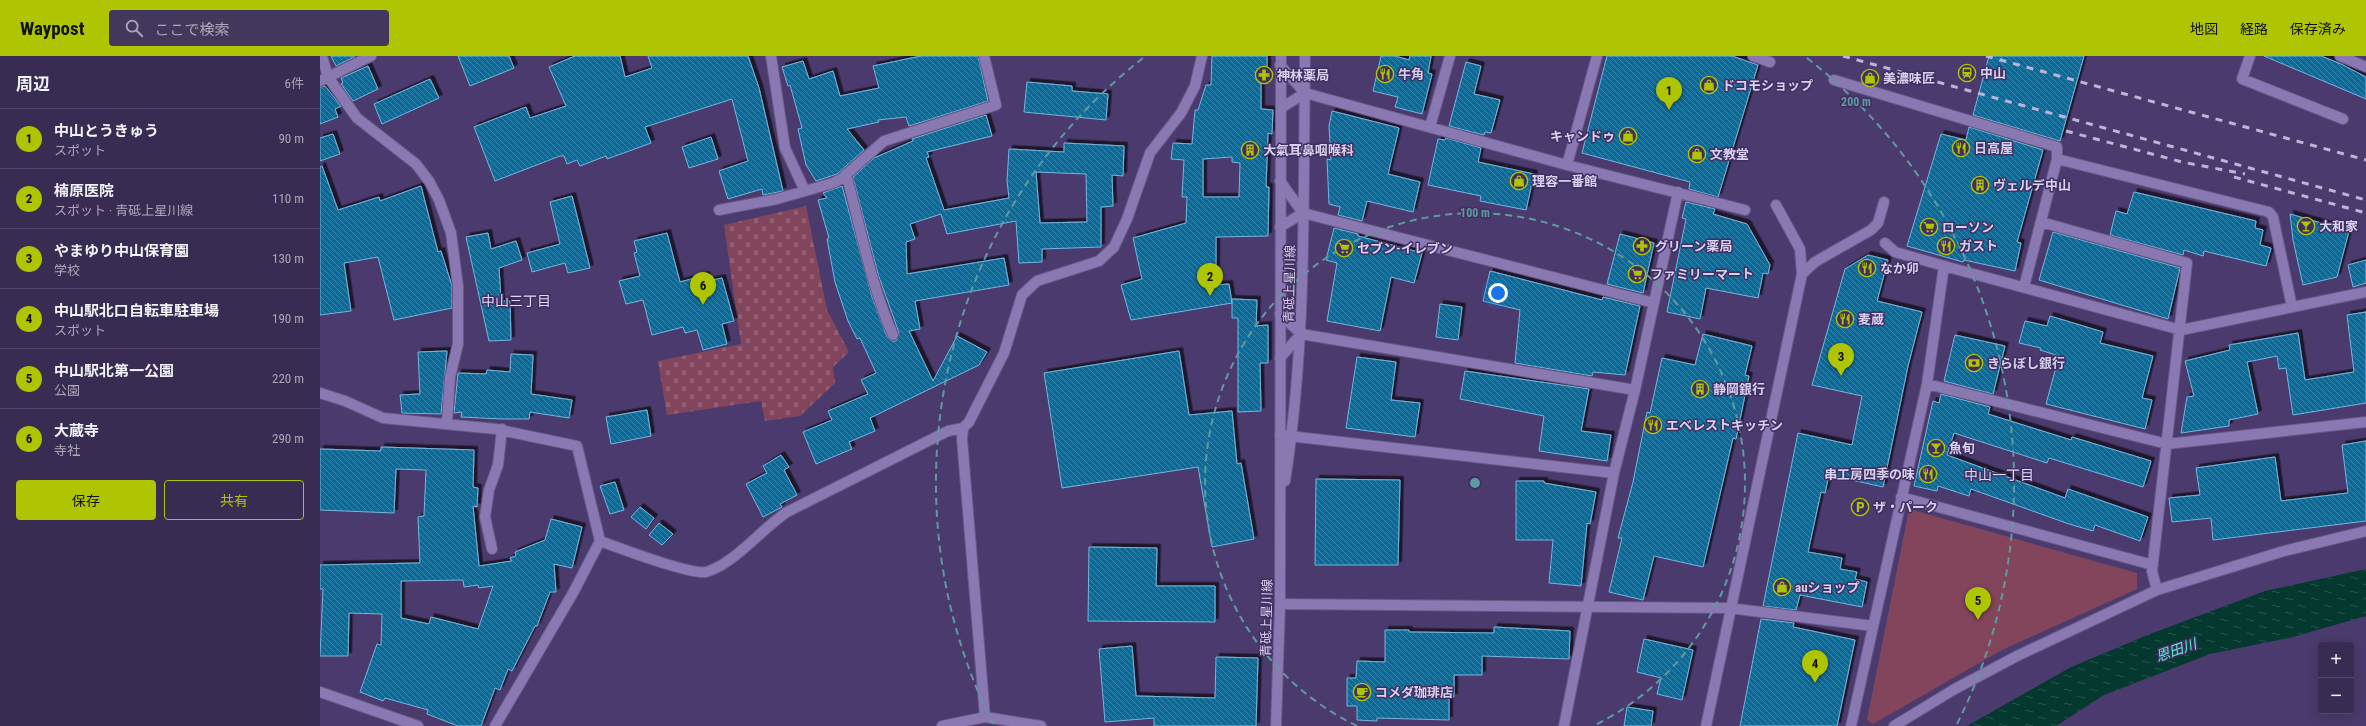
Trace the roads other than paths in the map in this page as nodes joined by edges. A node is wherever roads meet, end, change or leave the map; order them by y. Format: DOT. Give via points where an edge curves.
graph roads {
  1 [pos="322,56"];
  2 [pos="371,56"];
  3 [pos="771,56"];
  4 [pos="984,56"];
  5 [pos="1202,56"];
  6 [pos="1305,56"];
  7 [pos="1450,56"];
  8 [pos="1597,56"];
  9 [pos="1753,56"];
  10 [pos="2250,56"];
  11 [pos="2340,56"];
  12 [pos="1280,60"];
  13 [pos="1770,62"];
  14 [pos="2366,68"];
  15 [pos="324,79"];
  16 [pos="1834,80"];
  17 [pos="1305,93"];
  18 [pos="1280,108"];
  19 [pos="2343,119"];
  20 [pos="1430,127"];
  21 [pos="2057,159"];
  22 [pos="1567,165"];
  23 [pos="846,174"];
  24 [pos="1280,181"];
  25 [pos="805,190"];
  26 [pos="1678,192"];
  27 [pos="1884,202"];
  28 [pos="1776,205"];
  29 [pos="719,210"];
  30 [pos="1745,210"];
  31 [pos="1303,213"];
  32 [pos="2041,222"];
  33 [pos="1280,227"];
  34 [pos="1885,243"];
  35 [pos="1944,266"];
  36 [pos="1802,274"];
  37 [pos="2024,287"];
  38 [pos="2366,292"];
  39 [pos="1654,303"];
  40 [pos="2292,307"];
  41 [pos="1280,314"];
  42 [pos="2181,330"];
  43 [pos="1301,334"];
  44 [pos="893,335"];
  45 [pos="1280,358"];
  46 [pos="1926,384"];
  47 [pos="1635,390"];
  48 [pos="320,393"];
  49 [pos="2366,422"];
  50 [pos="447,423"];
  51 [pos="964,428"];
  52 [pos="502,430"];
  53 [pos="1280,434"];
  54 [pos="1292,435"];
  55 [pos="2167,444"];
  56 [pos="1614,473"];
  57 [pos="1901,497"];
  58 [pos="1280,511"];
  59 [pos="2366,531"];
  60 [pos="600,541"];
  61 [pos="492,549"];
  62 [pos="2153,565"];
  63 [pos="2157,590"];
  64 [pos="1280,604"];
  65 [pos="1588,607"];
  66 [pos="1729,608"];
  67 [pos="1873,626"];
  68 [pos="320,692"];
  69 [pos="985,717"];
  70 [pos="418,726"];
  71 [pos="496,726"];
  72 [pos="942,726"];
  73 [pos="1041,726"];
  74 [pos="1276,726"];
  75 [pos="1564,726"];
  76 [pos="1706,726"];
  77 [pos="1851,726"];
  78 [pos="1894,726"];
  1 -- 15 [label="street"];
  2 -- 15 [label="street"];
  3 -- 25 [label="street" via="785,148"];
  4 -- 23 [label="street" via="996,105 884,141"];
  5 -- 51 [label="street" via="1195,86 1181,113 1150,153 1127,219 1114,247 1099,261 1037,281 1022,295 1004,353"];
  6 -- 17 [label="street, 青砥上星川線"];
  7 -- 20 [label="street"];
  8 -- 22 [label="street"];
  9 -- 13 [label="street"];
  10 -- 19 [label="street" via="2242,79"];
  11 -- 14 [label="street"];
  12 -- 17 [label="street"];
  12 -- 18 [label="street, 青砥上星川線"];
  15 -- 50 [label="street" via="357,118 416,164 439,200 451,233 458,286 458,344 450,377"];
  16 -- 21 [label="street" via="2057,147"];
  17 -- 18 [label="street"];
  17 -- 20 [label="street"];
  17 -- 31 [label="street, 青砥上星川線"];
  18 -- 24 [label="street, 青砥上星川線"];
  20 -- 22 [label="street"];
  21 -- 32 [label="street"];
  21 -- 40 [label="street" via="2269,212 2273,217"];
  22 -- 26 [label="street"];
  23 -- 25 [label="street" via="833,183"];
  23 -- 44 [label="street" via="864,242 867,264"];
  24 -- 31 [label="street"];
  24 -- 33 [label="street, 青砥上星川線"];
  25 -- 29 [label="street" via="777,200"];
  26 -- 30 [label="street"];
  26 -- 39 [label="street"];
  27 -- 36 [label="street" via="1878,223 1871,230 1815,262"];
  28 -- 36 [label="street" via="1800,249"];
  31 -- 33 [label="street"];
  31 -- 39 [label="street"];
  31 -- 43 [label="street, 青砥上星川線"];
  32 -- 37 [label="street"];
  32 -- 42 [label="street" via="2187,262"];
  33 -- 41 [label="street, 青砥上星川線"];
  34 -- 35 [label="street" via="1895,252"];
  35 -- 37 [label="street"];
  35 -- 46 [label="street"];
  36 -- 66 [label="street"];
  37 -- 42 [label="street"];
  38 -- 40 [label="street"];
  39 -- 47 [label="street"];
  40 -- 42 [label="street"];
  41 -- 43 [label="street"];
  41 -- 45 [label="street, 青砥上星川線"];
  42 -- 55 [label="street"];
  43 -- 45 [label="street"];
  43 -- 47 [label="street"];
  43 -- 54 [label="street, 青砥上星川線"];
  45 -- 53 [label="street, 青砥上星川線"];
  46 -- 55 [label="street"];
  46 -- 57 [label="street"];
  47 -- 56 [label="street"];
  48 -- 50 [label="street" via="383,418"];
  49 -- 55 [label="street"];
  50 -- 52 [label="street"];
  51 -- 60 [label="street" via="948,431 787,512 720,566 705,572 660,562"];
  51 -- 69 [label="street" via="963,446"];
  52 -- 60 [label="street" via="577,446"];
  52 -- 61 [label="street" via="498,465 489,490 485,517"];
  53 -- 54 [label="street"];
  53 -- 58 [label="street, 青砥上星川線"];
  54 -- 56 [label="street"];
  54 -- 58 [label="street, 青砥上星川線"];
  55 -- 62 [label="street"];
  56 -- 65 [label="street"];
  57 -- 62 [label="street"];
  57 -- 67 [label="street"];
  58 -- 64 [label="street, 青砥上星川線"];
  59 -- 63 [label="street" via="2284,551"];
  60 -- 71 [label="street"];
  62 -- 63 [label="street"];
  63 -- 78 [label="street" via="2017,656 1953,690"];
  64 -- 65 [label="street"];
  64 -- 74 [label="street, 青砥上星川線"];
  65 -- 66 [label="street"];
  65 -- 75 [label="street"];
  66 -- 67 [label="street"];
  66 -- 76 [label="street"];
  67 -- 77 [label="street"];
  68 -- 70 [label="street"];
  69 -- 72 [label="street"];
  69 -- 73 [label="street"];
}
